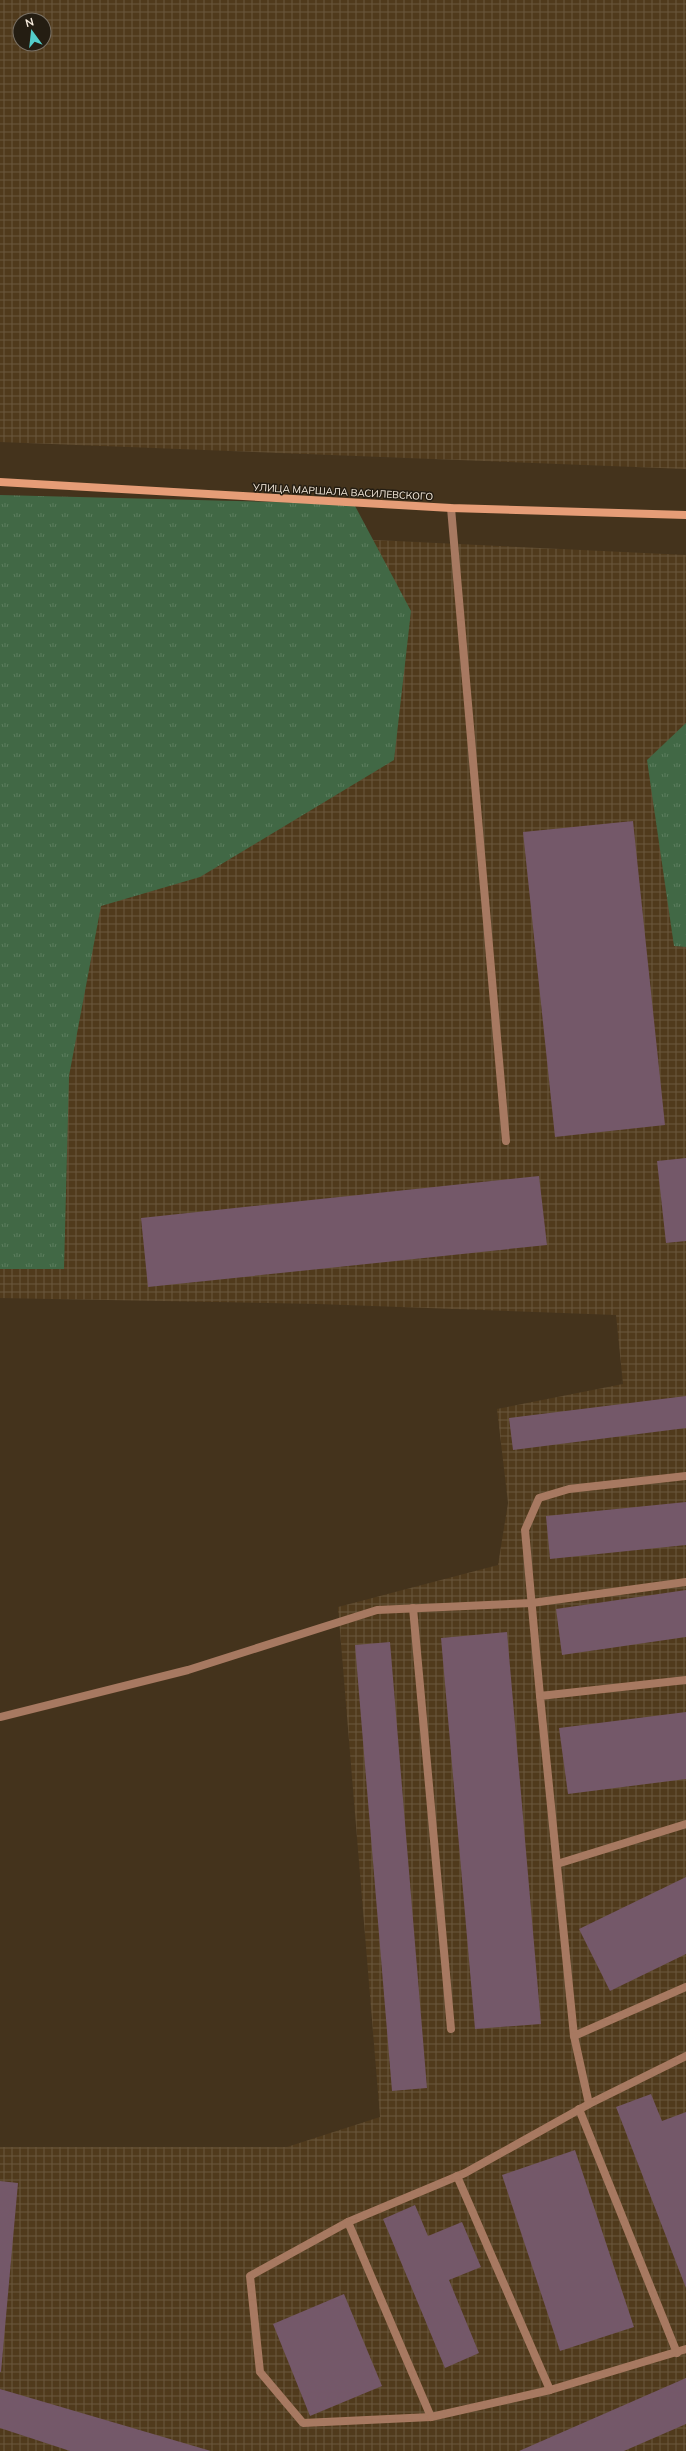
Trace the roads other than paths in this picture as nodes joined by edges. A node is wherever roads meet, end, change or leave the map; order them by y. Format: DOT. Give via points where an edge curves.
graph roads {
  1 [pos="0,482"];
  2 [pos="451,508"];
  3 [pos="686,515"];
  4 [pos="506,1141"];
  5 [pos="686,1476"];
  6 [pos="686,1582"];
  7 [pos="532,1603"];
  8 [pos="413,1608"];
  9 [pos="686,1680"];
  10 [pos="540,1696"];
  11 [pos="0,1717"];
  12 [pos="686,1824"];
  13 [pos="557,1864"];
  14 [pos="686,1987"];
  15 [pos="451,2029"];
  16 [pos="574,2036"];
  17 [pos="686,2056"];
  18 [pos="589,2104"];
  19 [pos="578,2109"];
  20 [pos="457,2176"];
  21 [pos="348,2222"];
  22 [pos="686,2349"];
  23 [pos="677,2353"];
  24 [pos="550,2390"];
  25 [pos="431,2417"];
  1 -- 2 [label="street, УЛИЦА МАРШАЛА ВАСИЛЕВСКОГО"];
  2 -- 3 [label="street, УЛИЦА МАРШАЛА ВАСИЛЕВСКОГО"];
  2 -- 4 [label="lane"];
  5 -- 7 [label="lane" via="569,1489 539,1498 525,1530"];
  6 -- 7 [label="lane"];
  7 -- 8 [label="lane"];
  7 -- 10 [label="lane"];
  8 -- 11 [label="lane" via="377,1610 188,1670"];
  8 -- 15 [label="lane"];
  9 -- 10 [label="lane"];
  10 -- 13 [label="lane"];
  12 -- 13 [label="lane"];
  13 -- 16 [label="lane"];
  14 -- 16 [label="lane"];
  16 -- 18 [label="lane"];
  17 -- 18 [label="lane"];
  18 -- 19 [label="lane"];
  19 -- 20 [label="lane"];
  19 -- 23 [label="lane"];
  20 -- 21 [label="lane"];
  20 -- 24 [label="lane"];
  21 -- 25 [label="lane"];
  21 -- 25 [label="lane" via="250,2276 260,2372 302,2423"];
  22 -- 23 [label="lane"];
  23 -- 24 [label="lane"];
  24 -- 25 [label="lane"];
}
